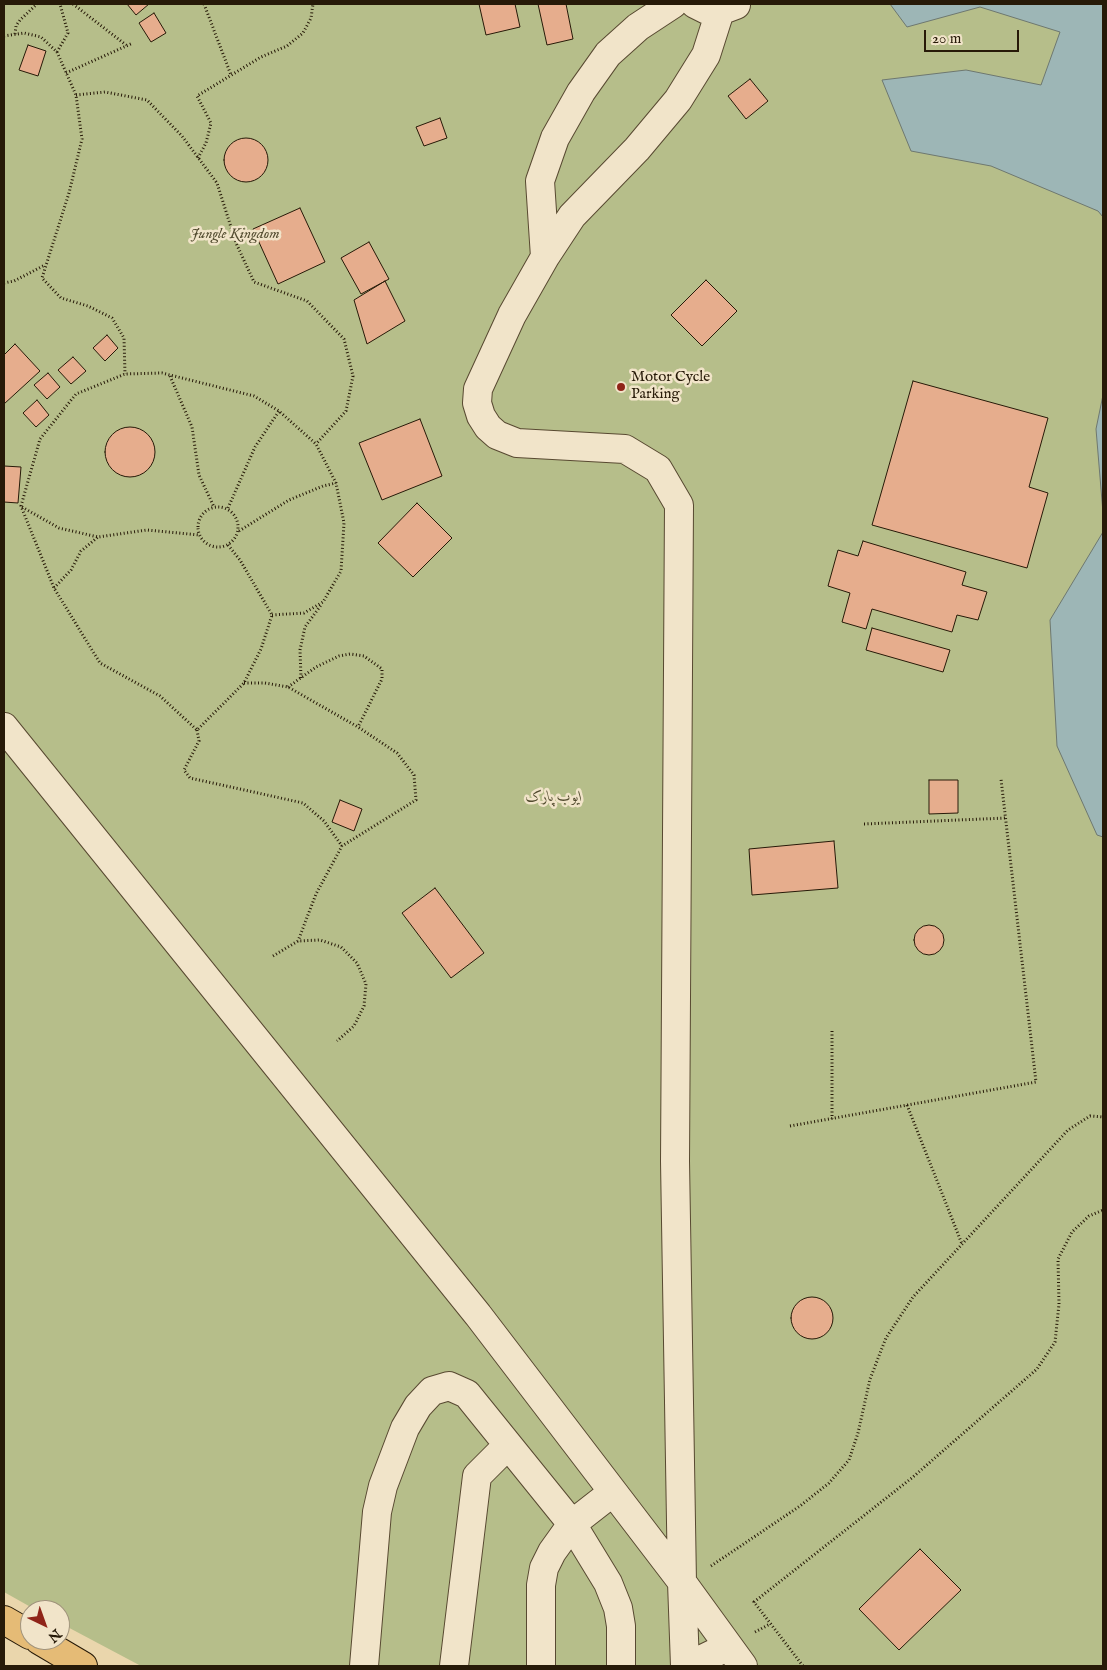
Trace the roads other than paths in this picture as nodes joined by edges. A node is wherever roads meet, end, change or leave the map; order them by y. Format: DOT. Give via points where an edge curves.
graph roads {
  1 [pos="673,4"];
  2 [pos="717,6"];
  3 [pos="545,257"];
  4 [pos="4,727"];
  5 [pos="508,1445"];
  6 [pos="613,1492"];
  7 [pos="572,1524"];
  8 [pos="682,1582"];
  9 [pos="4,1620"];
  10 [pos="20,1629"];
  11 [pos="55,1650"];
  12 [pos="735,1656"];
  13 [pos="83,1666"];
  14 [pos="364,1666"];
  15 [pos="454,1666"];
  16 [pos="541,1666"];
  17 [pos="621,1666"];
  18 [pos="687,1666"];
  1 -- 3 [label="street" via="638,27 608,54 581,92 555,138 540,181"];
  2 -- 3 [label="street" via="706,55 678,100 637,149 572,216"];
  3 -- 8 [label="street" via="512,315 478,389 477,403 481,416 497,435 517,443 625,449 658,469 679,505 675,1161"];
  4 -- 6 [label="street" via="478,1316"];
  5 -- 7 [label="street"];
  5 -- 14 [label="street" via="466,1394 449,1386 432,1391 418,1406 405,1428 383,1486 377,1512"];
  5 -- 15 [label="street" via="477,1476"];
  6 -- 7 [label="street"];
  6 -- 8 [label="street"];
  7 -- 16 [label="street" via="544,1568"];
  7 -- 17 [label="street" via="608,1583 618,1608"];
  8 -- 12 [label="street"];
  8 -- 18 [label="street"];
  9 -- 10 [label="main road"];
  11 -- 13 [label="main road"];
  12 -- 18 [label="street"];
}
